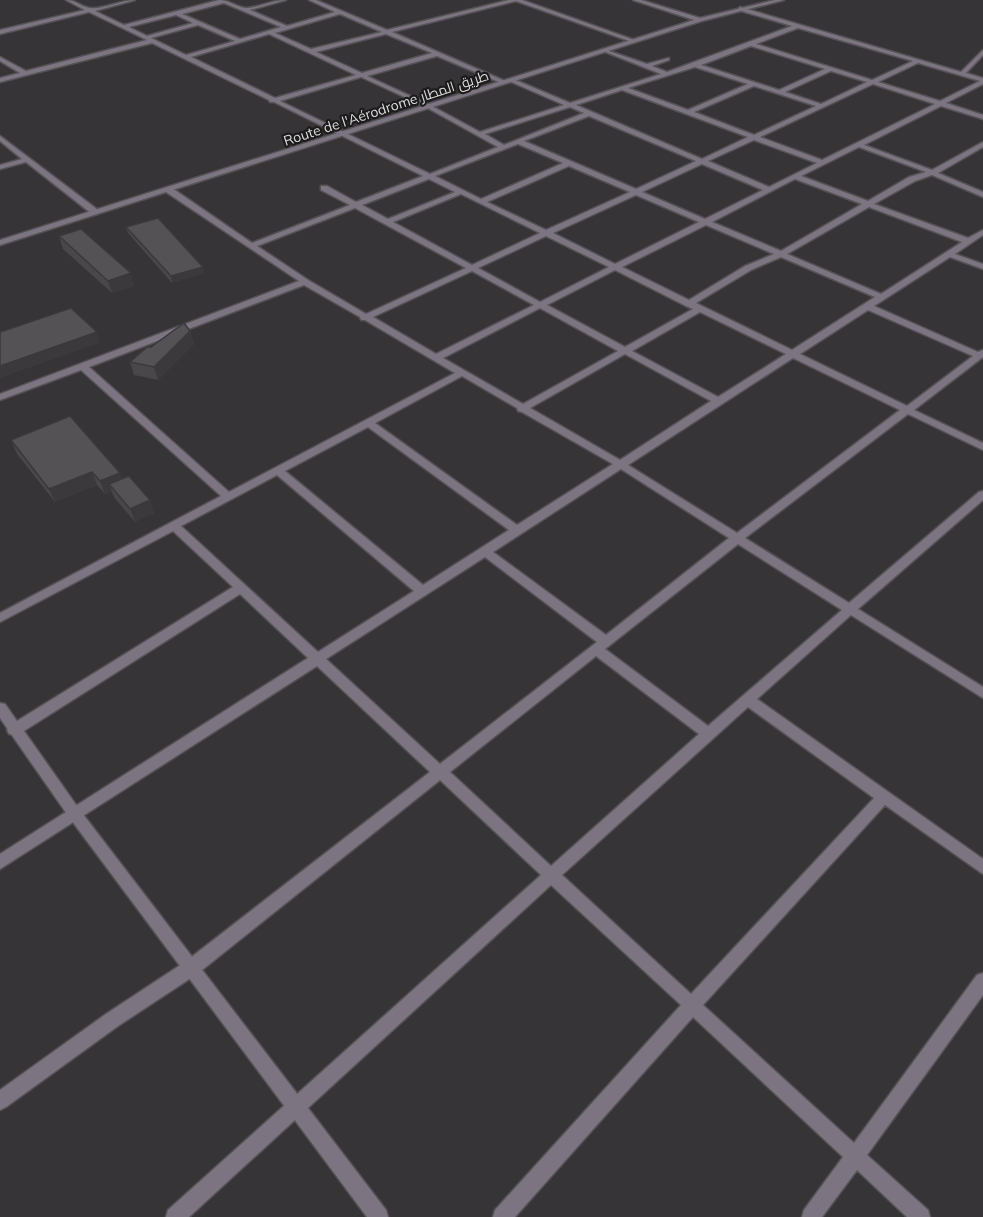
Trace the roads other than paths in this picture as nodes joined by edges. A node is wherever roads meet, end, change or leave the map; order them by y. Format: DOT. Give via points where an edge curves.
graph roads {
  1 [pos="69,0"];
  2 [pos="132,0"];
  3 [pos="283,0"];
  4 [pos="312,0"];
  5 [pos="516,0"];
  6 [pos="636,0"];
  7 [pos="781,0"];
  8 [pos="224,1"];
  9 [pos="740,9"];
  10 [pos="90,10"];
  11 [pos="244,10"];
  12 [pos="340,12"];
  13 [pos="176,13"];
  14 [pos="700,20"];
  15 [pos="198,23"];
  16 [pos="797,26"];
  17 [pos="123,27"];
  18 [pos="287,28"];
  19 [pos="0,32"];
  20 [pos="384,32"];
  21 [pos="271,33"];
  22 [pos="148,39"];
  23 [pos="633,41"];
  24 [pos="242,42"];
  25 [pos="752,44"];
  26 [pos="983,45"];
  27 [pos="605,50"];
  28 [pos="312,51"];
  29 [pos="983,51"];
  30 [pos="436,54"];
  31 [pos="185,57"];
  32 [pos="0,59"];
  33 [pos="667,59"];
  34 [pos="918,62"];
  35 [pos="695,65"];
  36 [pos="648,66"];
  37 [pos="831,69"];
  38 [pos="26,74"];
  39 [pos="666,74"];
  40 [pos="962,74"];
  41 [pos="362,75"];
  42 [pos="0,81"];
  43 [pos="507,81"];
  44 [pos="983,81"];
  45 [pos="873,82"];
  46 [pos="754,84"];
  47 [pos="622,88"];
  48 [pos="780,92"];
  49 [pos="272,101"];
  50 [pos="941,103"];
  51 [pos="426,105"];
  52 [pos="568,105"];
  53 [pos="822,106"];
  54 [pos="687,112"];
  55 [pos="588,114"];
  56 [pos="983,117"];
  57 [pos="479,134"];
  58 [pos="342,135"];
  59 [pos="0,138"];
  60 [pos="754,138"];
  61 [pos="520,141"];
  62 [pos="983,144"];
  63 [pos="859,145"];
  64 [pos="505,148"];
  65 [pos="28,159"];
  66 [pos="702,161"];
  67 [pos="569,163"];
  68 [pos="823,163"];
  69 [pos="0,167"];
  70 [pos="931,173"];
  71 [pos="429,177"];
  72 [pos="796,177"];
  73 [pos="324,188"];
  74 [pos="169,190"];
  75 [pos="770,190"];
  76 [pos="460,192"];
  77 [pos="637,192"];
  78 [pos="983,195"];
  79 [pos="480,202"];
  80 [pos="356,205"];
  81 [pos="870,205"];
  82 [pos="95,212"];
  83 [pos="388,222"];
  84 [pos="706,222"];
  85 [pos="983,232"];
  86 [pos="547,234"];
  87 [pos="968,241"];
  88 [pos="0,243"];
  89 [pos="251,246"];
  90 [pos="783,253"];
  91 [pos="949,254"];
  92 [pos="983,267"];
  93 [pos="473,268"];
  94 [pos="616,268"];
  95 [pos="305,282"];
  96 [pos="881,297"];
  97 [pos="542,304"];
  98 [pos="694,306"];
  99 [pos="867,306"];
  100 [pos="364,318"];
  101 [pos="626,350"];
  102 [pos="792,354"];
  103 [pos="981,355"];
  104 [pos="435,358"];
  105 [pos="81,365"];
  106 [pos="461,373"];
  107 [pos="0,397"];
  108 [pos="718,401"];
  109 [pos="522,409"];
  110 [pos="906,410"];
  111 [pos="368,422"];
  112 [pos="983,447"];
  113 [pos="620,464"];
  114 [pos="278,471"];
  115 [pos="983,494"];
  116 [pos="228,497"];
  117 [pos="173,525"];
  118 [pos="517,530"];
  119 [pos="736,539"];
  120 [pos="484,551"];
  121 [pos="241,588"];
  122 [pos="422,591"];
  123 [pos="849,609"];
  124 [pos="0,618"];
  125 [pos="601,645"];
  126 [pos="317,658"];
  127 [pos="981,688"];
  128 [pos="748,700"];
  129 [pos="0,708"];
  130 [pos="14,730"];
  131 [pos="709,734"];
  132 [pos="439,771"];
  133 [pos="884,797"];
  134 [pos="74,813"];
  135 [pos="0,862"];
  136 [pos="983,867"];
  137 [pos="550,874"];
  138 [pos="191,968"];
  139 [pos="983,981"];
  140 [pos="692,1005"];
  141 [pos="0,1101"];
  142 [pos="296,1107"];
  143 [pos="855,1156"];
  144 [pos="175,1217"];
  145 [pos="379,1217"];
  146 [pos="502,1217"];
  147 [pos="811,1217"];
  148 [pos="921,1217"];
  1 -- 10 [label="street"];
  2 -- 10 [label="street"];
  3 -- 11 [label="street"];
  4 -- 12 [label="street"];
  5 -- 20 [label="street"];
  5 -- 23 [label="street"];
  6 -- 14 [label="street"];
  7 -- 9 [label="street, Route de l'Aérodrome طريق المطار"];
  8 -- 11 [label="street"];
  8 -- 13 [label="street"];
  9 -- 14 [label="street, Route de l'Aérodrome طريق المطار"];
  9 -- 16 [label="street"];
  10 -- 17 [label="street"];
  10 -- 19 [label="street"];
  11 -- 18 [label="street"];
  12 -- 18 [label="street"];
  12 -- 20 [label="street"];
  13 -- 15 [label="street"];
  13 -- 17 [label="street"];
  14 -- 23 [label="street, Route de l'Aérodrome طريق المطار"];
  15 -- 22 [label="street"];
  15 -- 24 [label="street"];
  16 -- 25 [label="street"];
  16 -- 34 [label="street"];
  17 -- 22 [label="street"];
  18 -- 21 [label="street"];
  20 -- 28 [label="street"];
  20 -- 30 [label="street"];
  21 -- 24 [label="street"];
  21 -- 28 [label="street"];
  22 -- 31 [label="street"];
  22 -- 38 [label="street"];
  23 -- 27 [label="street, Route de l'Aérodrome طريق المطار"];
  24 -- 31 [label="street"];
  25 -- 35 [label="street"];
  25 -- 37 [label="street"];
  26 -- 29 [label="street"];
  27 -- 36 [label="street"];
  27 -- 43 [label="street, Route de l'Aérodrome طريق المطار"];
  28 -- 41 [label="street"];
  29 -- 40 [label="street"];
  30 -- 41 [label="street"];
  30 -- 43 [label="street"];
  31 -- 49 [label="street"];
  32 -- 38 [label="street"];
  33 -- 36 [label="street"];
  34 -- 40 [label="street"];
  34 -- 45 [label="street"];
  35 -- 39 [label="street"];
  35 -- 46 [label="street"];
  36 -- 39 [label="street"];
  37 -- 45 [label="street"];
  37 -- 48 [label="street"];
  38 -- 42 [label="street"];
  39 -- 47 [label="street"];
  40 -- 44 [label="street"];
  41 -- 49 [label="street"];
  41 -- 51 [label="street"];
  43 -- 51 [label="street, Route de l'Aérodrome طريق المطار"];
  43 -- 52 [label="street"];
  44 -- 50 [label="street"];
  45 -- 50 [label="street"];
  45 -- 53 [label="street"];
  46 -- 48 [label="street"];
  46 -- 54 [label="street"];
  47 -- 52 [label="street"];
  47 -- 54 [label="street"];
  48 -- 53 [label="street"];
  49 -- 58 [label="street"];
  50 -- 56 [label="street"];
  50 -- 63 [label="street"];
  51 -- 57 [label="street"];
  51 -- 58 [label="street, Route de l'Aérodrome طريق المطار"];
  52 -- 55 [label="street"];
  52 -- 57 [label="street"];
  53 -- 60 [label="street"];
  54 -- 60 [label="street"];
  55 -- 61 [label="street"];
  55 -- 66 [label="street"];
  57 -- 64 [label="street"];
  58 -- 71 [label="street"];
  58 -- 74 [label="street, Route de l'Aérodrome طريق المطار"];
  59 -- 65 [label="street"];
  60 -- 66 [label="street"];
  60 -- 68 [label="street"];
  61 -- 64 [label="street"];
  61 -- 67 [label="street"];
  62 -- 70 [label="street"];
  63 -- 68 [label="street"];
  63 -- 70 [label="street"];
  64 -- 71 [label="street"];
  65 -- 69 [label="street"];
  65 -- 82 [label="street"];
  66 -- 75 [label="street"];
  66 -- 77 [label="street"];
  67 -- 77 [label="street"];
  67 -- 79 [label="street"];
  68 -- 72 [label="street"];
  70 -- 78 [label="street"];
  70 -- 81 [label="street" via="912,179"];
  71 -- 76 [label="street"];
  71 -- 80 [label="street"];
  72 -- 75 [label="street"];
  72 -- 81 [label="street"];
  73 -- 80 [label="street"];
  74 -- 82 [label="street, Route de l'Aérodrome طريق المطار"];
  74 -- 89 [label="street"];
  75 -- 84 [label="street"];
  76 -- 79 [label="street"];
  76 -- 83 [label="street"];
  77 -- 84 [label="street"];
  77 -- 86 [label="street"];
  79 -- 86 [label="street"];
  80 -- 83 [label="street"];
  80 -- 89 [label="street"];
  81 -- 87 [label="street"];
  81 -- 90 [label="street"];
  82 -- 88 [label="street, Route de l'Aérodrome طريق المطار"];
  83 -- 93 [label="street"];
  84 -- 90 [label="street"];
  84 -- 94 [label="street"];
  85 -- 87 [label="street"];
  86 -- 93 [label="street"];
  86 -- 94 [label="street"];
  87 -- 91 [label="street"];
  89 -- 95 [label="street"];
  90 -- 96 [label="street"];
  90 -- 98 [label="street" via="748,268"];
  91 -- 92 [label="street"];
  91 -- 96 [label="street"];
  93 -- 97 [label="street"];
  93 -- 100 [label="street"];
  94 -- 97 [label="street"];
  94 -- 98 [label="street"];
  95 -- 100 [label="street"];
  95 -- 105 [label="street"];
  96 -- 99 [label="street"];
  97 -- 101 [label="street"];
  97 -- 104 [label="street"];
  98 -- 101 [label="street"];
  98 -- 102 [label="street"];
  99 -- 102 [label="street"];
  99 -- 103 [label="street"];
  100 -- 104 [label="street"];
  101 -- 108 [label="street"];
  101 -- 109 [label="street"];
  102 -- 108 [label="street"];
  102 -- 110 [label="street"];
  103 -- 110 [label="street"];
  104 -- 106 [label="street"];
  105 -- 107 [label="street"];
  105 -- 116 [label="street"];
  106 -- 109 [label="street"];
  106 -- 111 [label="street"];
  108 -- 113 [label="street"];
  109 -- 113 [label="street"];
  110 -- 112 [label="street"];
  110 -- 119 [label="street"];
  111 -- 114 [label="street"];
  111 -- 118 [label="street"];
  113 -- 118 [label="street"];
  113 -- 119 [label="street"];
  114 -- 116 [label="street"];
  114 -- 122 [label="street"];
  115 -- 123 [label="street"];
  116 -- 117 [label="street"];
  117 -- 121 [label="street"];
  117 -- 124 [label="street"];
  118 -- 120 [label="street"];
  119 -- 123 [label="street"];
  119 -- 125 [label="street"];
  120 -- 122 [label="street"];
  120 -- 125 [label="street"];
  121 -- 126 [label="street"];
  121 -- 130 [label="street"];
  122 -- 126 [label="street"];
  123 -- 127 [label="street"];
  123 -- 128 [label="street"];
  125 -- 131 [label="street"];
  125 -- 132 [label="street"];
  126 -- 132 [label="street"];
  126 -- 134 [label="street"];
  128 -- 131 [label="street"];
  128 -- 133 [label="street"];
  129 -- 130 [label="street"];
  130 -- 134 [label="street"];
  131 -- 137 [label="street"];
  132 -- 137 [label="street"];
  132 -- 138 [label="street"];
  133 -- 136 [label="street"];
  133 -- 140 [label="street"];
  134 -- 135 [label="street"];
  134 -- 138 [label="street"];
  137 -- 140 [label="street"];
  137 -- 142 [label="street"];
  138 -- 141 [label="street"];
  138 -- 142 [label="street"];
  139 -- 143 [label="street"];
  140 -- 143 [label="street"];
  140 -- 146 [label="street"];
  142 -- 144 [label="street"];
  142 -- 145 [label="street"];
  143 -- 147 [label="street"];
  143 -- 148 [label="street"];
}
